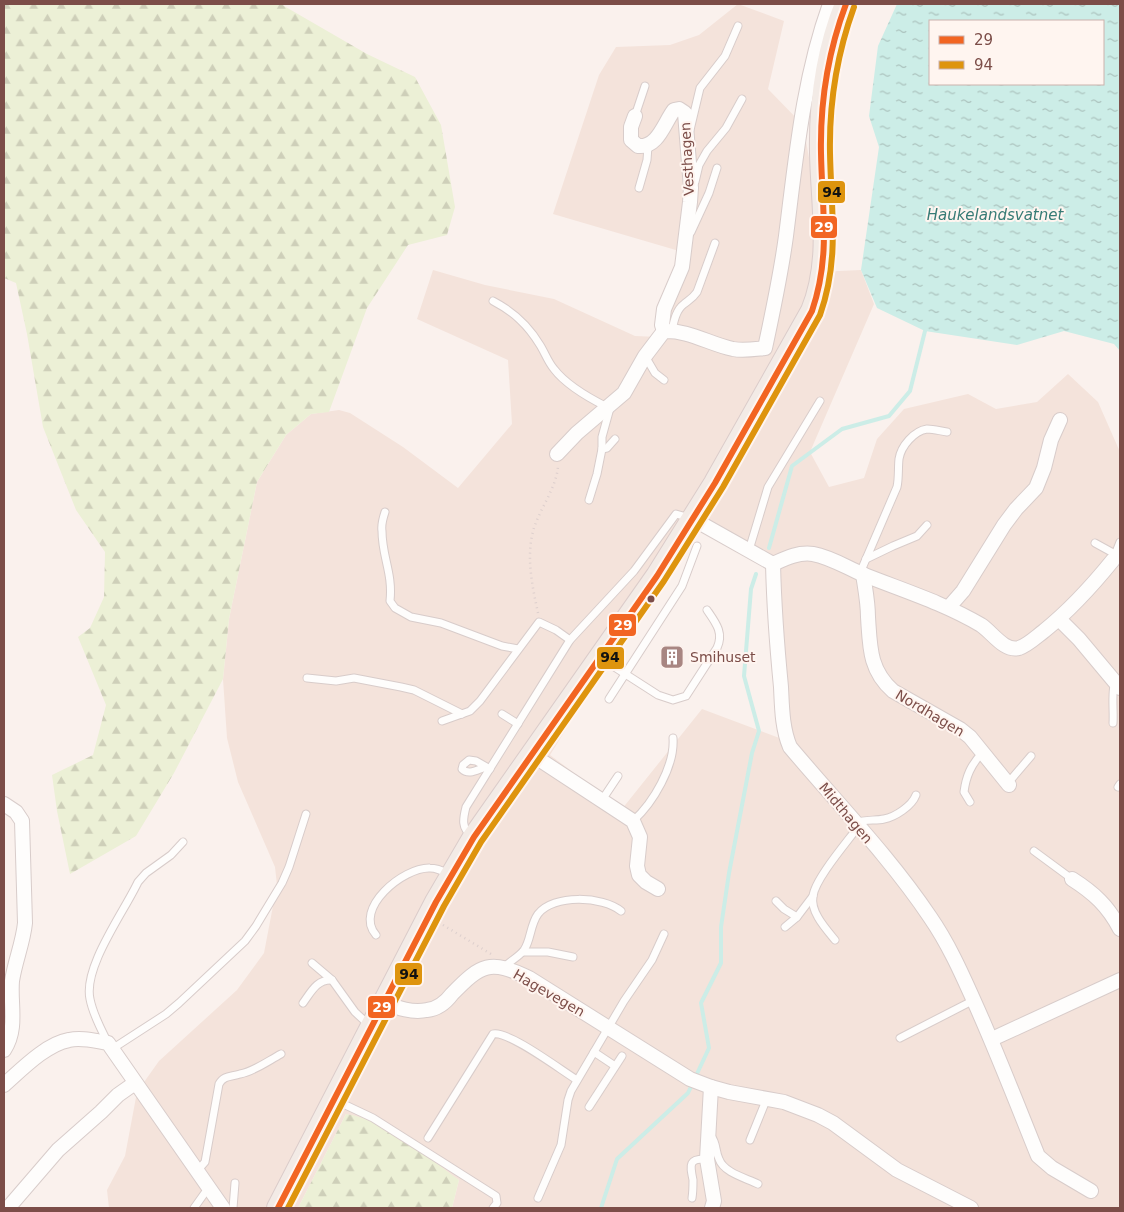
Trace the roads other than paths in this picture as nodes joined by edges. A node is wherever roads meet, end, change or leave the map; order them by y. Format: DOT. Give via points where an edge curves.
graph roads {
  1 [pos="830,4"];
  2 [pos="846,4"];
  3 [pos="738,26"];
  4 [pos="645,86"];
  5 [pos="742,99"];
  6 [pos="636,116"];
  7 [pos="687,140"];
  8 [pos="648,146"];
  9 [pos="717,168"];
  10 [pos="639,188"];
  11 [pos="691,188"];
  12 [pos="685,242"];
  13 [pos="715,243"];
  14 [pos="493,301"];
  15 [pos="668,330"];
  16 [pos="645,356"];
  17 [pos="664,380"];
  18 [pos="820,401"];
  19 [pos="609,406"];
  20 [pos="1060,420"];
  21 [pos="947,432"];
  22 [pos="615,439"];
  23 [pos="602,449"];
  24 [pos="557,454"];
  25 [pos="589,500"];
  26 [pos="384,512"];
  27 [pos="693,519"];
  28 [pos="927,525"];
  29 [pos="1120,542"];
  30 [pos="1095,543"];
  31 [pos="698,546"];
  32 [pos="749,550"];
  33 [pos="1116,557"];
  34 [pos="866,560"];
  35 [pos="773,564"];
  36 [pos="861,573"];
  37 [pos="949,608"];
  38 [pos="707,610"];
  39 [pos="1059,620"];
  40 [pos="570,640"];
  41 [pos="518,649"];
  42 [pos="600,657"];
  43 [pos="626,674"];
  44 [pos="307,678"];
  45 [pos="1118,685"];
  46 [pos="609,699"];
  47 [pos="462,714"];
  48 [pos="502,714"];
  49 [pos="442,720"];
  50 [pos="518,724"];
  51 [pos="1113,724"];
  52 [pos="673,738"];
  53 [pos="531,754"];
  54 [pos="982,754"];
  55 [pos="1031,756"];
  56 [pos="618,776"];
  57 [pos="1008,784"];
  58 [pos="916,795"];
  59 [pos="602,800"];
  60 [pos="970,802"];
  61 [pos="4,804"];
  62 [pos="306,814"];
  63 [pos="634,822"];
  64 [pos="857,825"];
  65 [pos="474,837"];
  66 [pos="184,842"];
  67 [pos="1034,851"];
  68 [pos="451,875"];
  69 [pos="1072,879"];
  70 [pos="658,889"];
  71 [pos="813,896"];
  72 [pos="776,901"];
  73 [pos="621,911"];
  74 [pos="797,917"];
  75 [pos="785,927"];
  76 [pos="1120,929"];
  77 [pos="664,934"];
  78 [pos="376,936"];
  79 [pos="836,940"];
  80 [pos="523,952"];
  81 [pos="573,957"];
  82 [pos="312,963"];
  83 [pos="505,966"];
  84 [pos="332,980"];
  85 [pos="1120,980"];
  86 [pos="974,1000"];
  87 [pos="303,1003"];
  88 [pos="385,1003"];
  89 [pos="372,1027"];
  90 [pos="609,1029"];
  91 [pos="900,1038"];
  92 [pos="992,1039"];
  93 [pos="110,1046"];
  94 [pos="4,1050"];
  95 [pos="594,1052"];
  96 [pos="281,1054"];
  97 [pos="622,1056"];
  98 [pos="615,1066"];
  99 [pos="577,1080"];
  100 [pos="135,1083"];
  101 [pos="701,1084"];
  102 [pos="4,1085"];
  103 [pos="767,1098"];
  104 [pos="334,1100"];
  105 [pos="589,1107"];
  106 [pos="709,1134"];
  107 [pos="428,1138"];
  108 [pos="750,1140"];
  109 [pos="707,1159"];
  110 [pos="198,1170"];
  111 [pos="234,1183"];
  112 [pos="758,1184"];
  113 [pos="209,1187"];
  114 [pos="1091,1191"];
  115 [pos="538,1198"];
  116 [pos="692,1198"];
  117 [pos="284,1206"];
  118 [pos="714,1206"];
  119 [pos="8,1208"];
  120 [pos="194,1208"];
  121 [pos="223,1208"];
  122 [pos="233,1208"];
  123 [pos="494,1208"];
  124 [pos="971,1208"];
  1 -- 15 [label="street" via="805,96 786,236 765,348 732,348"];
  2 -- 27 [label="main road" via="829,60 822,100 821,154 826,237 822,285 808,319"];
  3 -- 7 [label="lane" via="725,56 700,88"];
  4 -- 6 [label="lane"];
  5 -- 11 [label="lane" via="726,128 707,151 699,165 696,183"];
  6 -- 8 [label="street" via="631,140 638,146"];
  7 -- 8 [label="street, Vesthagen" via="685,113 679,109 674,110"];
  7 -- 11 [label="street, Vesthagen"];
  8 -- 10 [label="lane"];
  9 -- 12 [label="lane" via="690,238"];
  11 -- 12 [label="street, Vesthagen"];
  12 -- 15 [label="street, Vesthagen" via="680,274 664,309 662,325"];
  13 -- 15 [label="lane" via="697,292 681,306"];
  14 -- 19 [label="lane" via="522,320 555,370 583,393"];
  15 -- 16 [label="street"];
  16 -- 17 [label="lane" via="655,373"];
  16 -- 19 [label="street" via="624,393"];
  18 -- 32 [label="lane" via="768,487"];
  19 -- 23 [label="lane"];
  19 -- 24 [label="street" via="577,432"];
  20 -- 37 [label="street" via="1036,488 1016,508"];
  21 -- 34 [label="lane" via="920,431 906,444 900,456 897,486"];
  22 -- 23 [label="lane"];
  23 -- 25 [label="lane"];
  26 -- 41 [label="lane" via="381,530 390,572 390,601 395,608 411,617"];
  27 -- 32 [label="street"];
  27 -- 40 [label="lane" via="676,514 634,571"];
  27 -- 42 [label="main road"];
  28 -- 34 [label="lane" via="917,536"];
  29 -- 33 [label="lane"];
  30 -- 33 [label="lane"];
  31 -- 43 [label="lane" via="682,586"];
  32 -- 35 [label="street"];
  33 -- 39 [label="street"];
  34 -- 36 [label="lane"];
  35 -- 36 [label="street" via="790,556 812,554"];
  35 -- 64 [label="street, Midthagen" via="786,737 790,747"];
  36 -- 37 [label="street"];
  36 -- 54 [label="street, Nordhagen" via="867,601 871,656 883,683 960,729"];
  37 -- 39 [label="street" via="1014,649 1028,644"];
  38 -- 43 [label="lane" via="715,621 721,640 686,696 673,700 658,695"];
  39 -- 45 [label="street"];
  40 -- 41 [label="lane" via="539,622"];
  40 -- 50 [label="lane"];
  41 -- 47 [label="lane" via="480,701"];
  42 -- 43 [label="lane"];
  42 -- 53 [label="main road"];
  43 -- 46 [label="lane"];
  44 -- 47 [label="lane" via="354,678 414,690"];
  45 -- 51 [label="lane" via="1112,690"];
  47 -- 49 [label="lane"];
  48 -- 50 [label="lane"];
  50 -- 65 [label="lane" via="466,807 463,827"];
  52 -- 63 [label="lane" via="673,755 654,798"];
  53 -- 59 [label="street"];
  53 -- 65 [label="main road"];
  54 -- 57 [label="street, Nordhagen"];
  54 -- 60 [label="lane" via="965,783 964,792"];
  55 -- 57 [label="lane"];
  56 -- 59 [label="lane"];
  58 -- 64 [label="lane" via="911,804 887,819 863,820"];
  59 -- 63 [label="street"];
  61 -- 94 [label="street" via="22,821 25,923 12,980 11,1032"];
  62 -- 93 [label="lane" via="282,883 245,941 166,1014"];
  63 -- 70 [label="street" via="640,838 636,866 646,882"];
  64 -- 71 [label="lane" via="826,870"];
  64 -- 86 [label="street, Midthagen" via="931,918 959,966"];
  65 -- 68 [label="main road"];
  66 -- 93 [label="lane" via="138,882 91,975 90,998"];
  67 -- 69 [label="lane"];
  68 -- 78 [label="lane" via="430,868 395,880 384,890 371,915 370,924"];
  68 -- 88 [label="main road"];
  69 -- 76 [label="street" via="1104,903"];
  71 -- 74 [label="lane"];
  71 -- 79 [label="lane" via="818,916"];
  72 -- 74 [label="lane"];
  73 -- 80 [label="lane" via="592,900 549,905 536,916"];
  74 -- 75 [label="lane"];
  77 -- 90 [label="lane" via="652,960"];
  80 -- 81 [label="lane"];
  80 -- 83 [label="lane"];
  82 -- 84 [label="lane"];
  83 -- 88 [label="street, Hagevegen" via="482,968 470,975 444,1003 427,1010 407,1010"];
  83 -- 90 [label="street, Hagevegen"];
  84 -- 87 [label="lane" via="319,983"];
  84 -- 89 [label="lane" via="355,1012"];
  85 -- 92 [label="street"];
  86 -- 91 [label="lane"];
  86 -- 92 [label="street, Midthagen"];
  88 -- 89 [label="main road"];
  89 -- 104 [label="main road"];
  90 -- 95 [label="lane"];
  90 -- 101 [label="street, Hagevegen"];
  92 -- 114 [label="street, Midthagen" via="1038,1156"];
  93 -- 100 [label="street"];
  93 -- 102 [label="street" via="68,1040 55,1045"];
  95 -- 98 [label="lane"];
  95 -- 99 [label="lane"];
  96 -- 110 [label="lane" via="254,1070 222,1079 205,1162"];
  97 -- 98 [label="lane"];
  98 -- 105 [label="lane"];
  99 -- 107 [label="lane" via="512,1038 493,1034"];
  99 -- 115 [label="lane" via="568,1100 561,1145"];
  100 -- 110 [label="street"];
  100 -- 119 [label="street" via="58,1150"];
  101 -- 103 [label="street, Hagevegen"];
  101 -- 106 [label="street"];
  103 -- 108 [label="lane"];
  103 -- 124 [label="street, Hagevegen" via="803,1108 833,1123 897,1170"];
  104 -- 117 [label="main road"];
  104 -- 123 [label="lane" via="373,1118 496,1196"];
  106 -- 109 [label="street"];
  106 -- 112 [label="lane" via="724,1166"];
  109 -- 116 [label="lane" via="698,1159 691,1166"];
  109 -- 118 [label="street"];
  110 -- 113 [label="street"];
  111 -- 122 [label="lane"];
  113 -- 120 [label="lane"];
  113 -- 121 [label="street"];
}
